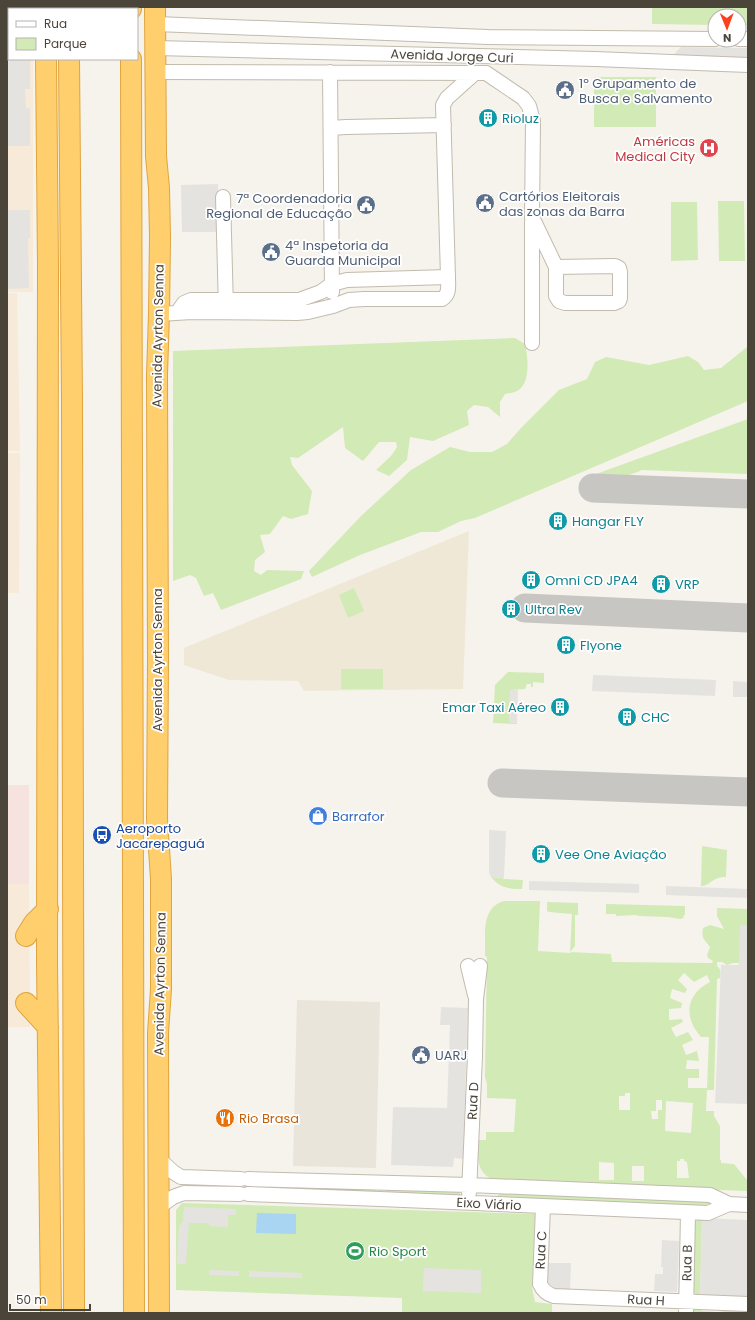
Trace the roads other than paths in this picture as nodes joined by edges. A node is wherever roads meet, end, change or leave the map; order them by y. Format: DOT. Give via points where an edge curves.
graph roads {
  1 [pos="156,16"];
  2 [pos="356,33"];
  3 [pos="488,37"];
  4 [pos="707,39"];
  5 [pos="156,48"];
  6 [pos="356,52"];
  7 [pos="486,57"];
  8 [pos="46,60"];
  9 [pos="69,60"];
  10 [pos="131,60"];
  11 [pos="748,65"];
  12 [pos="156,72"];
  13 [pos="330,72"];
  14 [pos="356,72"];
  15 [pos="480,73"];
  16 [pos="444,125"];
  17 [pos="331,128"];
  18 [pos="156,156"];
  19 [pos="223,198"];
  20 [pos="532,217"];
  21 [pos="48,265"];
  22 [pos="556,267"];
  23 [pos="448,277"];
  24 [pos="332,284"];
  25 [pos="226,306"];
  26 [pos="333,306"];
  27 [pos="132,312"];
  28 [pos="168,314"];
  29 [pos="532,343"];
  30 [pos="72,399"];
  31 [pos="157,819"];
  32 [pos="48,886"];
  33 [pos="48,909"];
  34 [pos="26,936"];
  35 [pos="474,966"];
  36 [pos="134,985"];
  37 [pos="26,1003"];
  38 [pos="74,1014"];
  39 [pos="48,1027"];
  40 [pos="159,1159"];
  41 [pos="190,1178"];
  42 [pos="469,1185"];
  43 [pos="492,1186"];
  44 [pos="190,1192"];
  45 [pos="468,1203"];
  46 [pos="491,1204"];
  47 [pos="729,1204"];
  48 [pos="748,1205"];
  49 [pos="543,1206"];
  50 [pos="159,1207"];
  51 [pos="688,1213"];
  52 [pos="134,1251"];
  53 [pos="74,1269"];
  54 [pos="546,1292"];
  55 [pos="748,1304"];
  56 [pos="686,1308"];
  57 [pos="51,1313"];
  58 [pos="65,1313"];
  59 [pos="74,1313"];
  60 [pos="134,1313"];
  61 [pos="145,1313"];
  62 [pos="159,1313"];
  1 -- 2 [label="street, Avenida Jorge Curi"];
  1 -- 5 [label="highway, Avenida Ayrton Senna"];
  2 -- 3 [label="street, Avenida Jorge Curi"];
  2 -- 6 [label="street"];
  3 -- 4 [label="street, Avenida Jorge Curi"];
  3 -- 7 [label="street"];
  5 -- 6 [label="street, Avenida Jorge Curi"];
  5 -- 12 [label="highway, Avenida Ayrton Senna"];
  6 -- 7 [label="street, Avenida Jorge Curi"];
  6 -- 14 [label="street"];
  7 -- 11 [label="street, Avenida Jorge Curi"];
  7 -- 15 [label="street"];
  8 -- 21 [label="highway"];
  9 -- 30 [label="highway"];
  10 -- 27 [label="highway, Avenida Ayrton Senna"];
  12 -- 13 [label="street"];
  12 -- 18 [label="highway, Avenida Ayrton Senna"];
  13 -- 14 [label="street"];
  13 -- 17 [label="street"];
  14 -- 15 [label="street"];
  15 -- 16 [label="street" via="447,98 444,105"];
  15 -- 20 [label="street" via="523,98 529,106 533,121"];
  16 -- 17 [label="street"];
  16 -- 23 [label="street"];
  17 -- 24 [label="street"];
  18 -- 27 [label="highway" via="146,258"];
  18 -- 28 [label="highway, Avenida Ayrton Senna"];
  19 -- 25 [label="street"];
  20 -- 22 [label="street"];
  20 -- 29 [label="street"];
  21 -- 30 [label="highway"];
  21 -- 32 [label="highway"];
  22 -- 22 [label="street" via="619,268 619,301 559,301 556,296"];
  23 -- 24 [label="street" via="347,280"];
  23 -- 26 [label="street" via="448,290 442,299 364,299 349,300"];
  24 -- 25 [label="street" via="321,292 299,300"];
  24 -- 26 [label="street"];
  25 -- 26 [label="street" via="297,314"];
  25 -- 28 [label="street"];
  27 -- 36 [label="highway, Avenida Ayrton Senna"];
  28 -- 31 [label="highway, Avenida Ayrton Senna" via="157,375"];
  30 -- 38 [label="highway"];
  31 -- 36 [label="highway" via="143,962"];
  31 -- 40 [label="highway, Avenida Ayrton Senna" via="161,879"];
  32 -- 33 [label="highway"];
  32 -- 38 [label="highway"];
  33 -- 34 [label="highway"];
  33 -- 39 [label="highway"];
  35 -- 42 [label="street, Rua D" via="475,1056"];
  36 -- 52 [label="highway, Avenida Ayrton Senna"];
  37 -- 39 [label="highway"];
  38 -- 53 [label="highway"];
  39 -- 57 [label="highway"];
  40 -- 41 [label="street, Eixo Viário" via="181,1177"];
  40 -- 50 [label="highway, Avenida Ayrton Senna"];
  41 -- 42 [label="street, Eixo Viário"];
  41 -- 44 [label="street"];
  42 -- 43 [label="street, Eixo Viário"];
  42 -- 45 [label="street, Rua D"];
  43 -- 46 [label="street"];
  43 -- 47 [label="street, Eixo Viário" via="710,1195"];
  44 -- 45 [label="street, Eixo Viário"];
  44 -- 50 [label="street, Eixo Viário" via="172,1197"];
  45 -- 46 [label="street, Eixo Viário"];
  46 -- 49 [label="street, Eixo Viário"];
  47 -- 48 [label="street, Eixo Viário"];
  47 -- 51 [label="street, Eixo Viário" via="708,1213"];
  49 -- 51 [label="street, Eixo Viário"];
  49 -- 54 [label="street, Rua C" via="540,1284"];
  50 -- 62 [label="highway, Avenida Ayrton Senna"];
  51 -- 56 [label="street, Rua B"];
  52 -- 60 [label="highway, Avenida Ayrton Senna"];
  52 -- 61 [label="highway"];
  53 -- 58 [label="highway"];
  53 -- 59 [label="highway"];
  54 -- 56 [label="street, Rua H" via="554,1296"];
  55 -- 56 [label="street, Rua H"];
}
